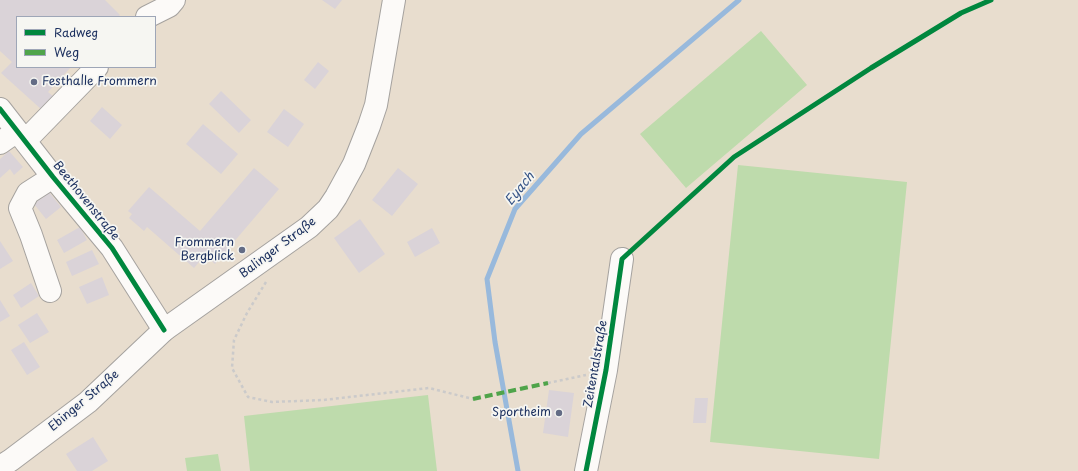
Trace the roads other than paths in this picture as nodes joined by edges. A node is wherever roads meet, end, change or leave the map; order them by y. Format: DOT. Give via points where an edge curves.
graph roads {
  1 [pos="174,0"];
  2 [pos="394,0"];
  3 [pos="149,16"];
  4 [pos="96,68"];
  5 [pos="0,109"];
  6 [pos="14,139"];
  7 [pos="53,177"];
  8 [pos="622,259"];
  9 [pos="50,291"];
  10 [pos="164,330"];
  11 [pos="0,467"];
  12 [pos="586,471"];
  1 -- 3 [label="main road" via="169,6"];
  2 -- 10 [label="main road, Balinger Straße" via="376,105 354,164 328,209 309,227"];
  4 -- 6 [label="main road"];
  5 -- 6 [label="main road, Beethovenstraße"];
  6 -- 7 [label="main road, Beethovenstraße"];
  7 -- 9 [label="main road" via="28,193 20,208"];
  7 -- 10 [label="main road, Beethovenstraße" via="112,248"];
  8 -- 12 [label="main road, Zeitentalstraße" via="606,370"];
  10 -- 11 [label="main road, Ebinger Straße" via="88,402"];
}
